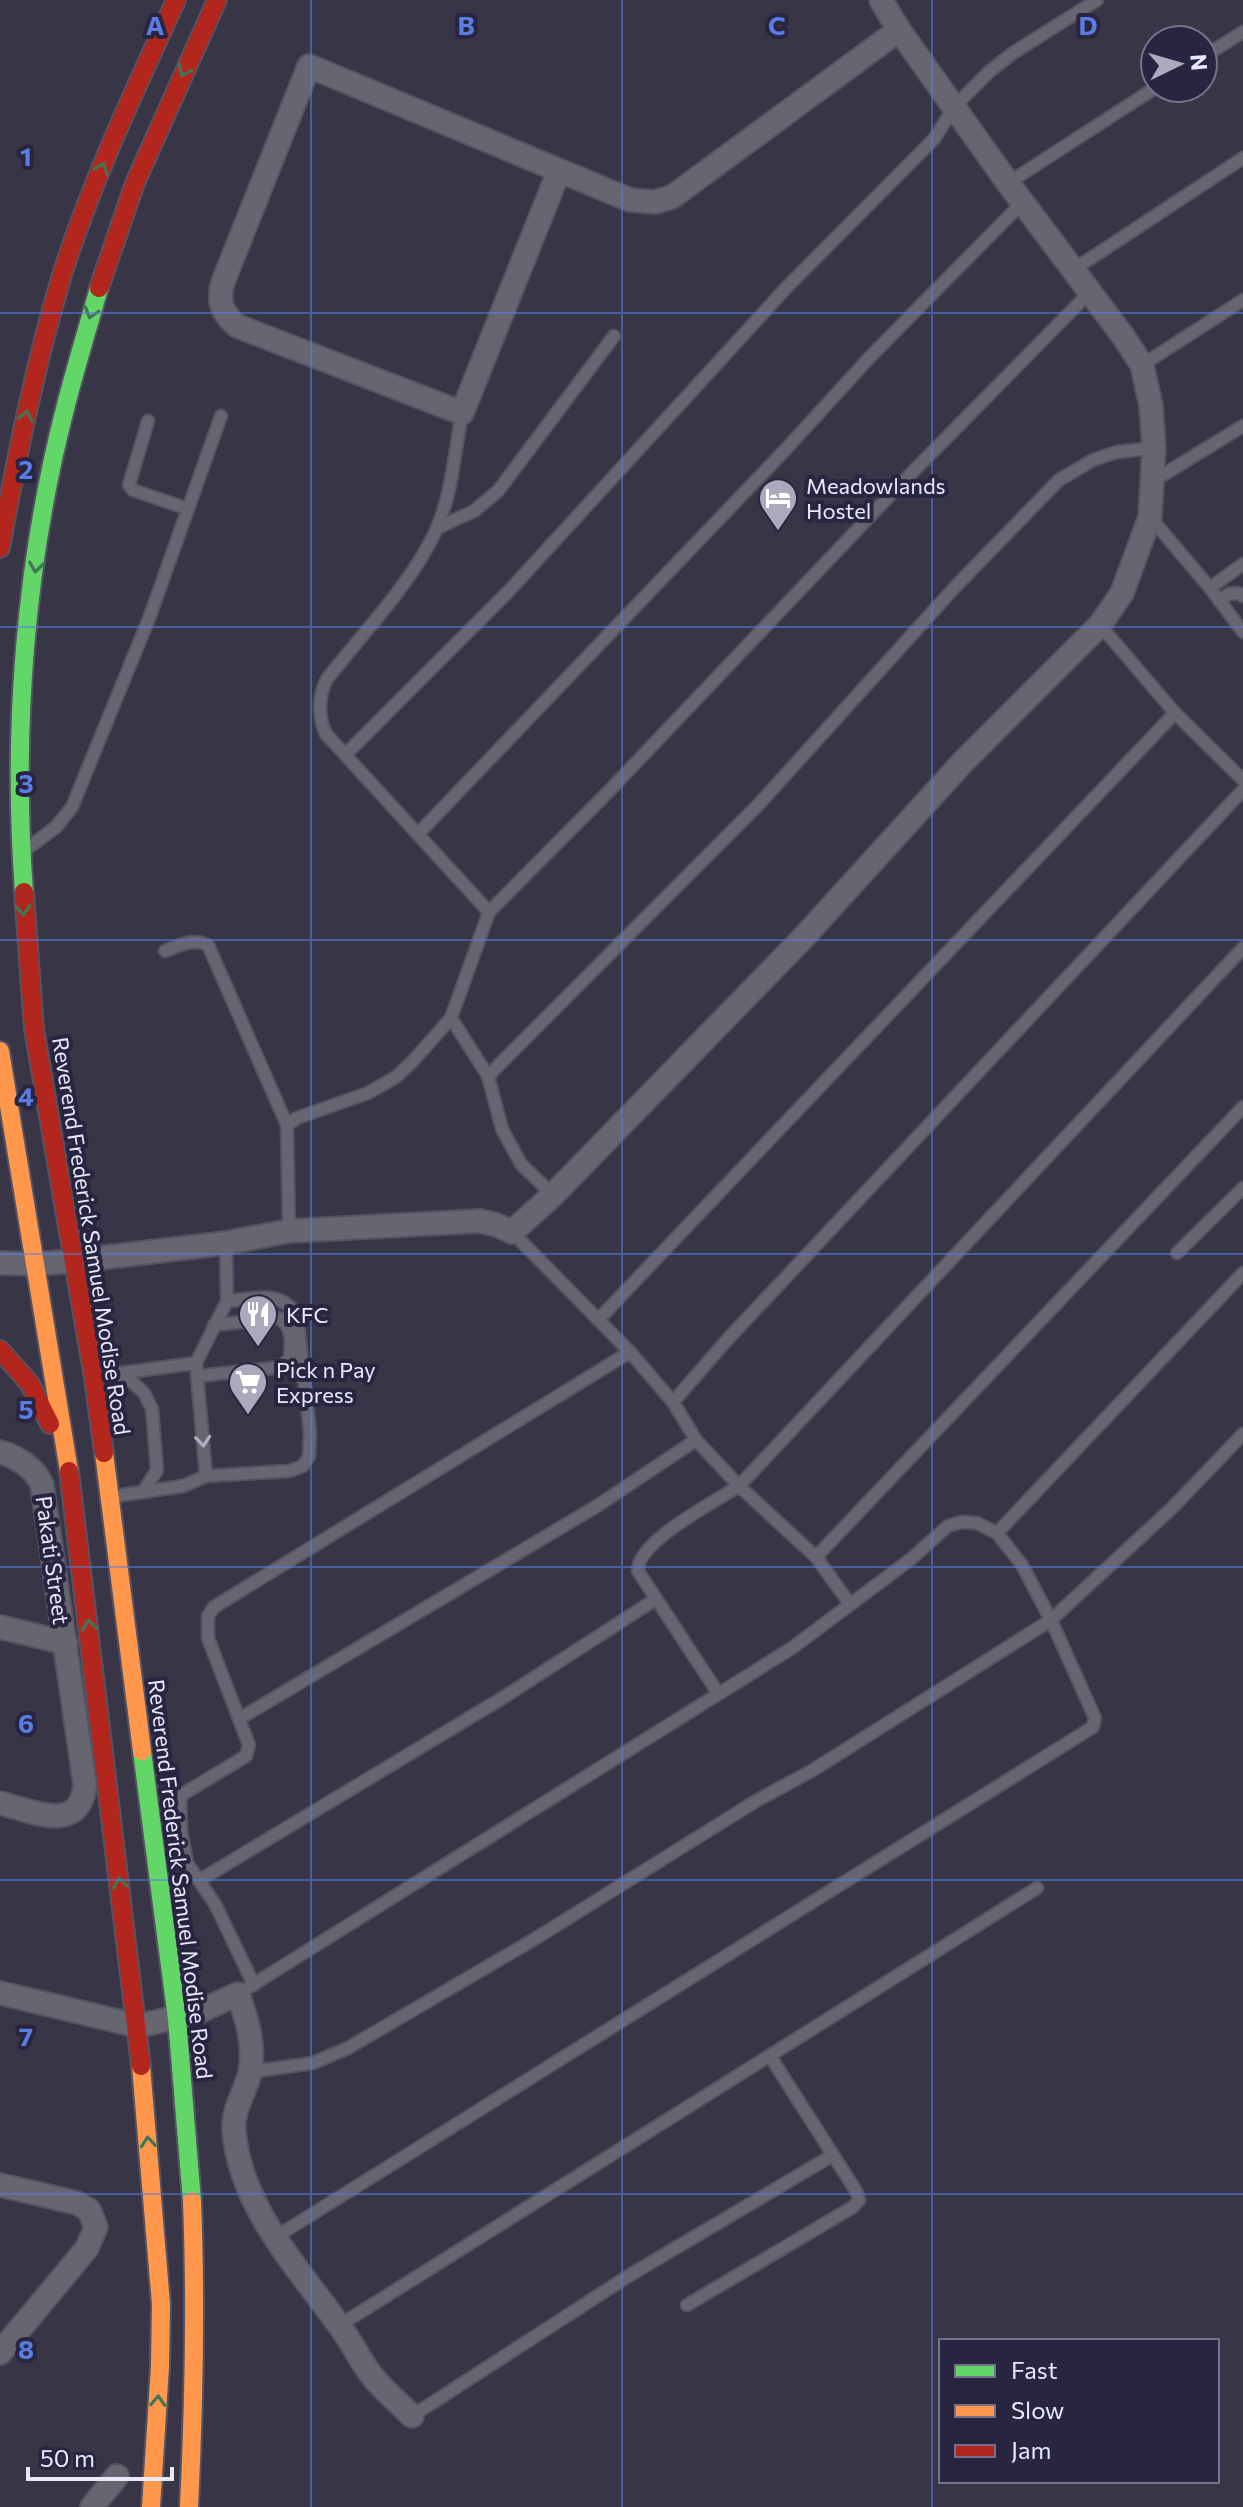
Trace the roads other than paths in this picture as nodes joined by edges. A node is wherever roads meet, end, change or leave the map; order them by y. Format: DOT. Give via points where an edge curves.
graph roads {
  1 [pos="176,0"];
  2 [pos="217,0"];
  3 [pos="881,0"];
  4 [pos="1097,0"];
  5 [pos="899,30"];
  6 [pos="1243,32"];
  7 [pos="1219,47"];
  8 [pos="1139,98"];
  9 [pos="955,106"];
  10 [pos="1243,158"];
  11 [pos="559,171"];
  12 [pos="1008,183"];
  13 [pos="1022,203"];
  14 [pos="1073,270"];
  15 [pos="1089,293"];
  16 [pos="1243,300"];
  17 [pos="614,336"];
  18 [pos="1142,365"];
  19 [pos="462,413"];
  20 [pos="221,416"];
  21 [pos="148,421"];
  22 [pos="1243,426"];
  23 [pos="1154,448"];
  24 [pos="1153,481"];
  25 [pos="188,509"];
  26 [pos="1150,517"];
  27 [pos="437,528"];
  28 [pos="0,548"];
  29 [pos="1243,564"];
  30 [pos="1210,588"];
  31 [pos="1243,596"];
  32 [pos="1219,601"];
  33 [pos="1100,625"];
  34 [pos="1243,632"];
  35 [pos="1175,713"];
  36 [pos="345,755"];
  37 [pos="1243,780"];
  38 [pos="1243,790"];
  39 [pos="418,834"];
  40 [pos="21,853"];
  41 [pos="489,912"];
  42 [pos="1243,948"];
  43 [pos="165,951"];
  44 [pos="451,1018"];
  45 [pos="0,1051"];
  46 [pos="488,1076"];
  47 [pos="1243,1107"];
  48 [pos="287,1125"];
  49 [pos="16,1152"];
  50 [pos="1243,1188"];
  51 [pos="2,1190"];
  52 [pos="553,1195"];
  53 [pos="289,1231"];
  54 [pos="512,1232"];
  55 [pos="226,1243"];
  56 [pos="1177,1253"];
  57 [pos="74,1261"];
  58 [pos="0,1263"];
  59 [pos="36,1264"];
  60 [pos="1243,1273"];
  61 [pos="227,1301"];
  62 [pos="598,1320"];
  63 [pos="214,1325"];
  64 [pos="0,1350"];
  65 [pos="630,1352"];
  66 [pos="197,1369"];
  67 [pos="116,1374"];
  68 [pos="94,1378"];
  69 [pos="673,1402"];
  70 [pos="1243,1434"];
  71 [pos="696,1440"];
  72 [pos="0,1452"];
  73 [pos="69,1470"];
  74 [pos="206,1476"];
  75 [pos="739,1486"];
  76 [pos="143,1492"];
  77 [pos="109,1497"];
  78 [pos="997,1533"];
  79 [pos="816,1557"];
  80 [pos="656,1599"];
  81 [pos="850,1604"];
  82 [pos="1051,1620"];
  83 [pos="0,1627"];
  84 [pos="66,1643"];
  85 [pos="718,1693"];
  86 [pos="239,1719"];
  87 [pos="0,1803"];
  88 [pos="200,1880"];
  89 [pos="1037,1888"];
  90 [pos="246,1990"];
  91 [pos="0,1993"];
  92 [pos="177,2019"];
  93 [pos="138,2026"];
  94 [pos="770,2056"];
  95 [pos="250,2072"];
  96 [pos="833,2155"];
  97 [pos="0,2185"];
  98 [pos="274,2238"];
  99 [pos="687,2305"];
  100 [pos="340,2325"];
  101 [pos="0,2353"];
  102 [pos="412,2416"];
  103 [pos="151,2507"];
  104 [pos="189,2507"];
  28 -- 1 [label="main road, one-way" via="32,385 76,236"];
  2 -- 40 [label="main road, Reverend Frederick Samuel Modise Road, one-way" via="158,126 120,225 53,458 22,681"];
  3 -- 5 [label="street"];
  4 -- 9 [label="lane" via="1013,53"];
  5 -- 9 [label="street"];
  5 -- 11 [label="street" via="664,201 630,200"];
  6 -- 7 [label="lane"];
  8 -- 12 [label="lane"];
  9 -- 12 [label="street"];
  9 -- 36 [label="lane" via="934,139 786,288 508,592"];
  10 -- 14 [label="lane"];
  11 -- 19 [label="street"];
  11 -- 19 [label="street" via="309,66 234,253 220,300 222,311 237,326"];
  12 -- 13 [label="street"];
  13 -- 14 [label="street"];
  13 -- 39 [label="lane"];
  14 -- 15 [label="street"];
  15 -- 18 [label="street"];
  15 -- 41 [label="lane"];
  16 -- 18 [label="lane"];
  17 -- 27 [label="lane" via="498,491 474,511"];
  18 -- 23 [label="street"];
  19 -- 27 [label="lane"];
  20 -- 25 [label="lane"];
  21 -- 25 [label="lane" via="129,485"];
  22 -- 24 [label="lane"];
  23 -- 24 [label="street"];
  23 -- 46 [label="lane" via="1093,460 1059,480 760,803"];
  24 -- 26 [label="street"];
  25 -- 40 [label="lane" via="72,807 56,827"];
  26 -- 30 [label="lane"];
  26 -- 33 [label="street" via="1122,593"];
  27 -- 36 [label="lane" via="416,567 323,686 321,724"];
  29 -- 30 [label="lane"];
  30 -- 32 [label="lane"];
  31 -- 32 [label="lane" via="1229,594"];
  32 -- 34 [label="lane"];
  33 -- 35 [label="lane"];
  33 -- 52 [label="street" via="962,763 803,938"];
  35 -- 37 [label="lane"];
  35 -- 62 [label="lane"];
  36 -- 39 [label="lane"];
  38 -- 69 [label="lane"];
  39 -- 41 [label="lane"];
  40 -- 57 [label="main road, Reverend Frederick Samuel Modise Road, one-way" via="34,1029"];
  41 -- 44 [label="lane"];
  42 -- 75 [label="lane"];
  43 -- 48 [label="lane" via="188,942 208,945"];
  44 -- 46 [label="lane"];
  44 -- 48 [label="lane" via="396,1077"];
  45 -- 49 [label="main road"];
  46 -- 52 [label="lane" via="502,1129 521,1164"];
  47 -- 79 [label="lane"];
  48 -- 53 [label="lane"];
  49 -- 51 [label="main road"];
  49 -- 59 [label="main road"];
  50 -- 56 [label="lane"];
  52 -- 54 [label="street"];
  53 -- 54 [label="street" via="480,1221"];
  53 -- 55 [label="street"];
  54 -- 62 [label="lane"];
  55 -- 57 [label="street"];
  55 -- 61 [label="lane"];
  57 -- 59 [label="street"];
  57 -- 68 [label="main road, Reverend Frederick Samuel Modise Road"];
  58 -- 59 [label="street"];
  59 -- 73 [label="main road"];
  60 -- 78 [label="lane"];
  61 -- 63 [label="lane"];
  61 -- 74 [label="lane" via="277,1297 297,1315 309,1456 303,1466 289,1471"];
  62 -- 65 [label="lane"];
  63 -- 66 [label="lane"];
  63 -- 66 [label="lane" via="279,1318 290,1331 290,1358 281,1367"];
  64 -- 73 [label="main road" via="35,1389"];
  65 -- 69 [label="lane"];
  65 -- 86 [label="lane" via="214,1607 208,1616 208,1638"];
  66 -- 67 [label="lane"];
  66 -- 74 [label="lane, one-way"];
  67 -- 68 [label="lane"];
  67 -- 76 [label="lane" via="138,1387 152,1409 157,1470"];
  68 -- 77 [label="main road, Reverend Frederick Samuel Modise Road"];
  69 -- 71 [label="lane"];
  70 -- 82 [label="lane"];
  71 -- 75 [label="lane"];
  71 -- 86 [label="lane" via="597,1506"];
  72 -- 84 [label="street, Pakati Street" via="18,1459 41,1479"];
  93 -- 73 [label="main road, one-way"];
  74 -- 76 [label="lane" via="183,1486"];
  75 -- 79 [label="lane"];
  75 -- 80 [label="lane" via="671,1530 641,1557 638,1571"];
  76 -- 77 [label="lane"];
  77 -- 92 [label="main road, Reverend Frederick Samuel Modise Road"];
  78 -- 81 [label="lane" via="977,1523 948,1526"];
  78 -- 82 [label="lane" via="1022,1565"];
  79 -- 81 [label="lane"];
  80 -- 85 [label="lane"];
  80 -- 88 [label="lane"];
  81 -- 85 [label="lane" via="792,1648"];
  82 -- 95 [label="lane" via="813,1770 348,2048 313,2063"];
  82 -- 98 [label="lane" via="1095,1718 1093,1727"];
  83 -- 84 [label="street"];
  84 -- 87 [label="street, Pakati Street" via="84,1796 70,1814 58,1817"];
  85 -- 90 [label="lane"];
  86 -- 88 [label="lane" via="249,1745 246,1756 187,1790 180,1800 183,1847"];
  88 -- 90 [label="lane" via="215,1904"];
  89 -- 94 [label="lane"];
  90 -- 92 [label="street"];
  90 -- 95 [label="street"];
  91 -- 93 [label="street"];
  92 -- 93 [label="street"];
  92 -- 104 [label="main road, Reverend Frederick Samuel Modise Road" via="196,2298"];
  103 -- 93 [label="main road, one-way" via="161,2304"];
  94 -- 96 [label="lane"];
  94 -- 100 [label="lane"];
  95 -- 98 [label="street" via="234,2132 247,2182"];
  96 -- 99 [label="lane" via="858,2194 856,2205"];
  96 -- 102 [label="lane" via="630,2275"];
  97 -- 101 [label="street" via="77,2203 89,2210 96,2227 87,2248"];
  98 -- 100 [label="street"];
  100 -- 102 [label="street" via="373,2377"];
}
